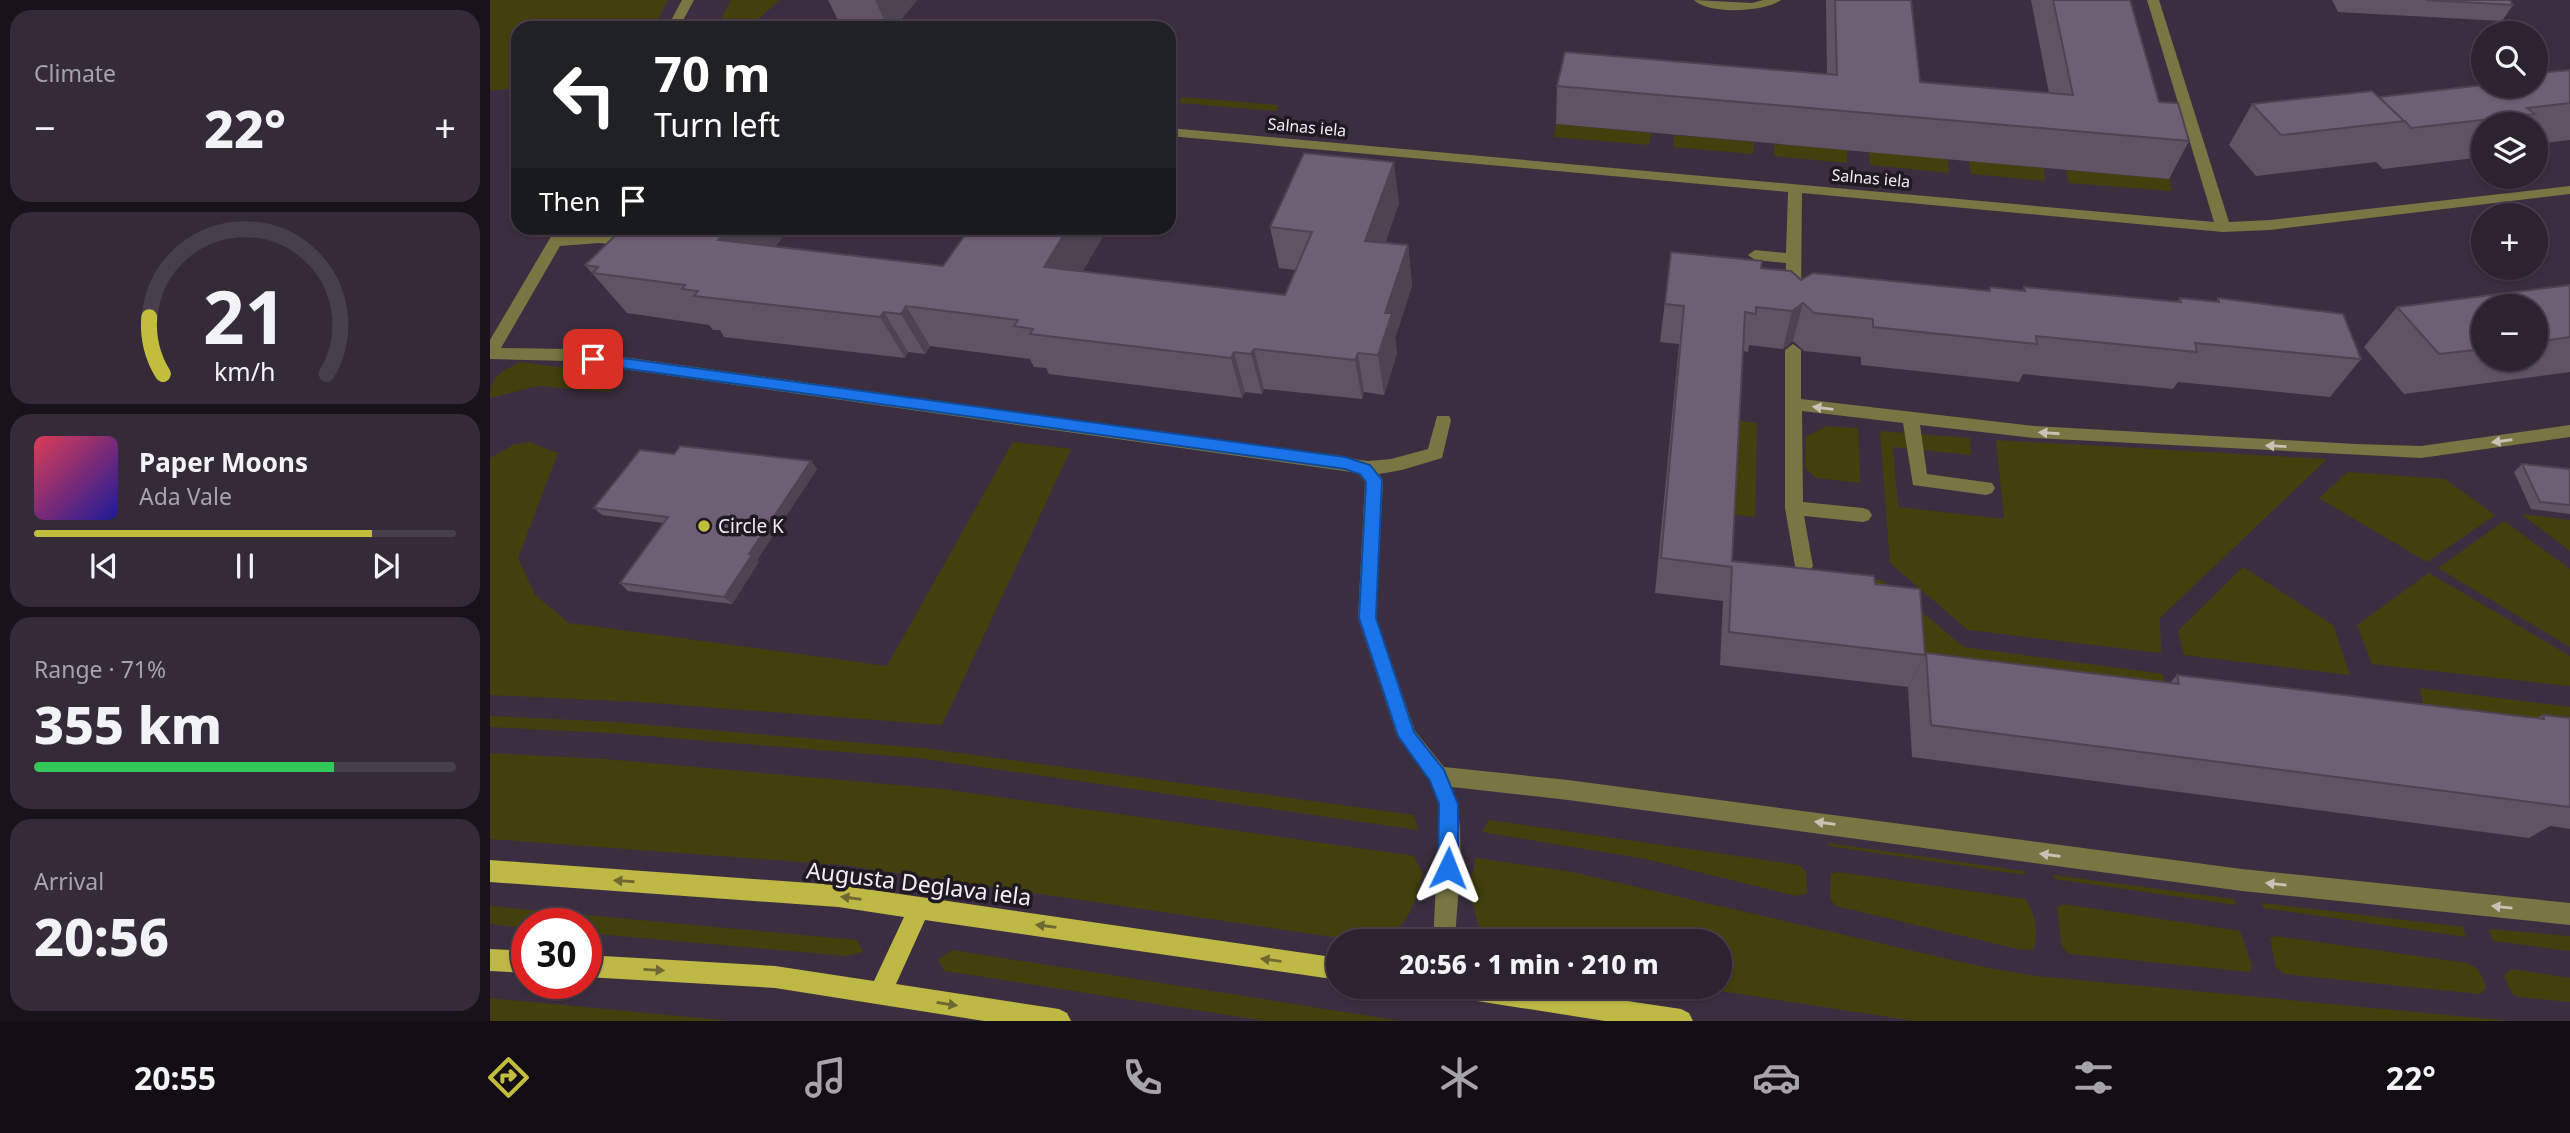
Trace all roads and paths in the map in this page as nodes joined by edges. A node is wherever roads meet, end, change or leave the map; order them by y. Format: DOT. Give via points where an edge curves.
graph roads {
  1 [pos="688,0"];
  2 [pos="1700,0"];
  3 [pos="1775,0"];
  4 [pos="2153,0"];
  5 [pos="677,21"];
  6 [pos="1176,133"];
  7 [pos="1795,189"];
  8 [pos="2570,190"];
  9 [pos="2223,227"];
  10 [pos="559,235"];
  11 [pos="555,242"];
  12 [pos="648,242"];
  13 [pos="1755,255"];
  14 [pos="1794,259"];
  15 [pos="1793,311"];
  16 [pos="1793,350"];
  17 [pos="490,353"];
  18 [pos="1792,404"];
  19 [pos="1911,419"];
  20 [pos="1444,420"];
  21 [pos="2570,431"];
  22 [pos="1365,470"];
  23 [pos="1986,488"];
  24 [pos="1794,508"];
  25 [pos="1863,515"];
  26 [pos="1804,566"];
  27 [pos="1438,776"];
  28 [pos="490,871"];
  29 [pos="919,908"];
  30 [pos="2570,914"];
  31 [pos="1445,929"];
  32 [pos="490,960"];
  33 [pos="511,961"];
  34 [pos="602,967"];
  35 [pos="1326,968"];
  36 [pos="880,993"];
  37 [pos="1537,999"];
  38 [pos="1059,1021"];
  39 [pos="1681,1021"];
  1 -- 5 [label="street"];
  2 -- 3 [label="street" via="1754,7"];
  4 -- 9 [label="street"];
  6 -- 7 [label="street, Salnas iela"];
  7 -- 9 [label="street, Salnas iela"];
  7 -- 14 [label="street"];
  8 -- 9 [label="street, Salnas iela"];
  10 -- 11 [label="street"];
  11 -- 12 [label="street" via="599,238"];
  11 -- 17 [label="street"];
  13 -- 14 [label="street"];
  14 -- 15 [label="street"];
  16 -- 18 [label="street"];
  17 -- 22 [label="street" via="566,355 1345,463"];
  19 -- 18 [label="street, one-way"];
  18 -- 24 [label="street"];
  21 -- 19 [label="street, one-way" via="2408,452 2126,438"];
  19 -- 23 [label="street" via="1919,480"];
  20 -- 22 [label="street" via="1436,453"];
  22 -- 27 [label="street" via="1374,480 1367,618 1407,736"];
  24 -- 25 [label="street"];
  24 -- 26 [label="street"];
  30 -- 27 [label="street, one-way" via="2242,880"];
  27 -- 31 [label="street" via="1448,804"];
  29 -- 28 [label="main road, Augusta Deglava iela, one-way" via="838,896"];
  35 -- 29 [label="main road, Augusta Deglava iela, one-way"];
  29 -- 36 [label="main road"];
  32 -- 33 [label="main road"];
  34 -- 36 [label="main road, one-way" via="775,977"];
  36 -- 38 [label="main road, one-way"];
  37 -- 39 [label="main road"];
}
